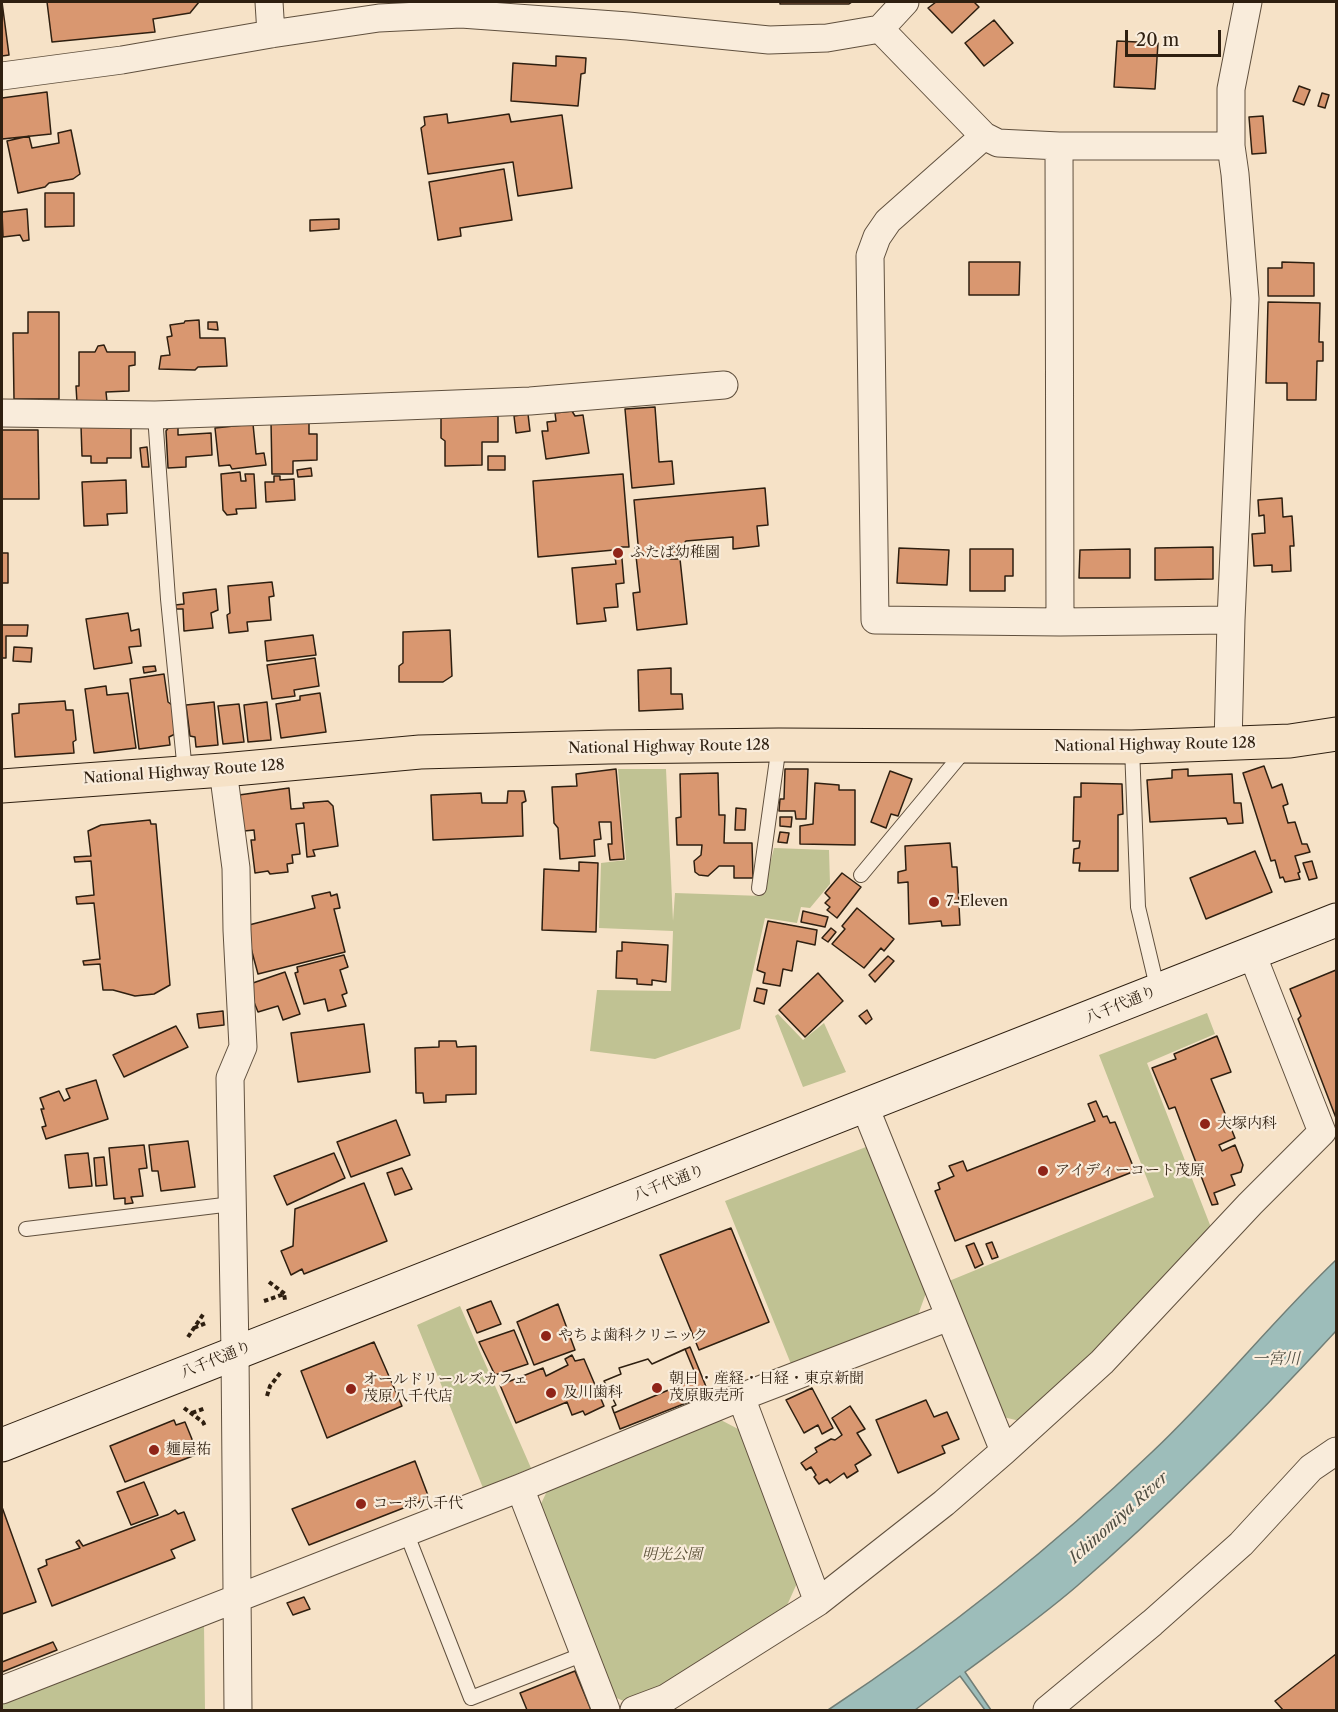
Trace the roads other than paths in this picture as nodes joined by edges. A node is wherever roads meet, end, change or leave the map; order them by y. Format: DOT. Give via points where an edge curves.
graph roads {
  1 [pos="269,2"];
  2 [pos="905,2"];
  3 [pos="1248,2"];
  4 [pos="461,8"];
  5 [pos="880,28"];
  6 [pos="271,34"];
  7 [pos="2,76"];
  8 [pos="984,136"];
  9 [pos="1059,146"];
  10 [pos="1231,146"];
  11 [pos="724,385"];
  12 [pos="2,414"];
  13 [pos="154,415"];
  14 [pos="1231,620"];
  15 [pos="1060,622"];
  16 [pos="1336,734"];
  17 [pos="778,745"];
  18 [pos="1228,745"];
  19 [pos="967,747"];
  20 [pos="1132,747"];
  21 [pos="223,770"];
  22 [pos="185,772"];
  23 [pos="2,786"];
  24 [pos="861,875"];
  25 [pos="759,888"];
  26 [pos="1336,921"];
  27 [pos="1252,954"];
  28 [pos="1158,991"];
  29 [pos="865,1107"];
  30 [pos="232,1204"];
  31 [pos="26,1229"];
  32 [pos="949,1317"];
  33 [pos="235,1352"];
  34 [pos="741,1397"];
  35 [pos="2,1445"];
  36 [pos="1004,1451"];
  37 [pos="1336,1451"];
  38 [pos="520,1488"];
  39 [pos="406,1532"];
  40 [pos="236,1599"];
  41 [pos="818,1602"];
  42 [pos="584,1654"];
  43 [pos="2,1690"];
  44 [pos="238,1710"];
  45 [pos="606,1710"];
  46 [pos="634,1710"];
  47 [pos="1047,1710"];
  1 -- 6 [label="street"];
  2 -- 5 [label="street"];
  3 -- 10 [label="street" via="1231,89"];
  4 -- 5 [label="street" via="769,40 828,38"];
  4 -- 6 [label="street"];
  5 -- 8 [label="street"];
  6 -- 7 [label="street"];
  8 -- 9 [label="street" via="998,143"];
  8 -- 15 [label="street" via="888,221 870,256 875,620"];
  9 -- 10 [label="street"];
  9 -- 15 [label="street"];
  10 -- 14 [label="street" via="1245,299"];
  11 -- 13 [label="street" via="531,401"];
  12 -- 13 [label="street"];
  13 -- 22 [label="lane"];
  14 -- 15 [label="street"];
  14 -- 18 [label="street"];
  16 -- 18 [label="highway, National Highway Route 128"];
  17 -- 19 [label="highway, National Highway Route 128"];
  17 -- 21 [label="highway, National Highway Route 128" via="420,752"];
  17 -- 25 [label="lane"];
  18 -- 20 [label="highway, National Highway Route 128"];
  19 -- 20 [label="highway, National Highway Route 128"];
  19 -- 24 [label="lane"];
  20 -- 28 [label="lane" via="1138,907"];
  21 -- 22 [label="highway, National Highway Route 128"];
  21 -- 30 [label="street" via="236,868 243,1047 230,1078"];
  22 -- 23 [label="highway, National Highway Route 128"];
  26 -- 27 [label="street, 八千代通り"];
  27 -- 28 [label="street, 八千代通り"];
  27 -- 36 [label="street" via="1322,1132 1102,1362"];
  28 -- 29 [label="street, 八千代通り"];
  29 -- 32 [label="street"];
  29 -- 33 [label="street, 八千代通り"];
  30 -- 31 [label="lane"];
  30 -- 33 [label="street"];
  32 -- 34 [label="street"];
  32 -- 36 [label="street"];
  33 -- 35 [label="street, 八千代通り"];
  33 -- 40 [label="street"];
  34 -- 38 [label="street"];
  34 -- 41 [label="street"];
  36 -- 41 [label="street"];
  37 -- 47 [label="street" via="1311,1468 1232,1552"];
  38 -- 39 [label="street"];
  38 -- 42 [label="street"];
  39 -- 40 [label="street"];
  39 -- 42 [label="lane" via="471,1698"];
  40 -- 43 [label="street"];
  40 -- 44 [label="street"];
  41 -- 46 [label="street" via="666,1698"];
  42 -- 45 [label="street"];
}
